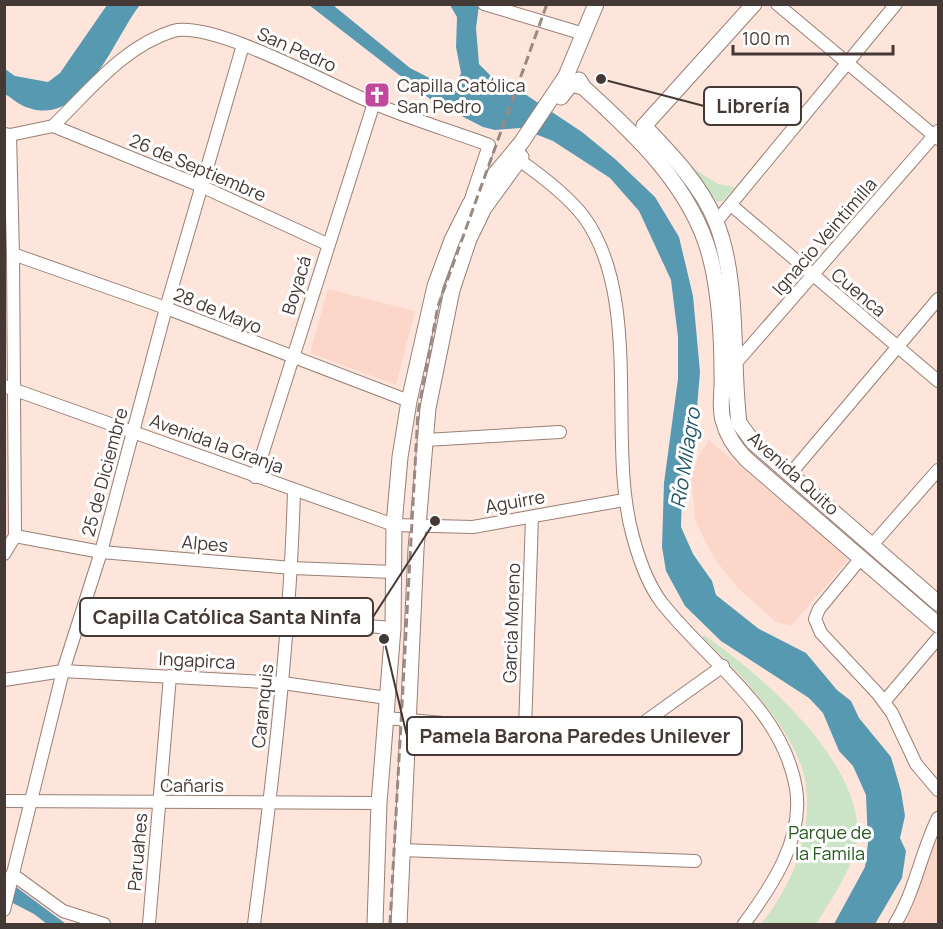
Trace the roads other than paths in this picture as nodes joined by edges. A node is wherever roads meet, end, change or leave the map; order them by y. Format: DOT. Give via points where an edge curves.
graph roads {
  1 [pos="596,4"];
  2 [pos="754,4"];
  3 [pos="777,4"];
  4 [pos="896,4"];
  5 [pos="489,6"];
  6 [pos="517,10"];
  7 [pos="548,26"];
  8 [pos="584,34"];
  9 [pos="243,45"];
  10 [pos="575,58"];
  11 [pos="848,65"];
  12 [pos="569,87"];
  13 [pos="374,103"];
  14 [pos="625,125"];
  15 [pos="53,126"];
  16 [pos="644,126"];
  17 [pos="7,134"];
  18 [pos="937,136"];
  19 [pos="525,145"];
  20 [pos="519,160"];
  21 [pos="201,186"];
  22 [pos="470,204"];
  23 [pos="731,205"];
  24 [pos="716,222"];
  25 [pos="327,244"];
  26 [pos="14,254"];
  27 [pos="813,277"];
  28 [pos="939,299"];
  29 [pos="165,308"];
  30 [pos="897,346"];
  31 [pos="293,359"];
  32 [pos="735,364"];
  33 [pos="939,381"];
  34 [pos="9,388"];
  35 [pos="409,401"];
  36 [pos="134,432"];
  37 [pos="560,432"];
  38 [pos="426,440"];
  39 [pos="939,470"];
  40 [pos="790,473"];
  41 [pos="255,477"];
  42 [pos="294,490"];
  43 [pos="624,500"];
  44 [pos="532,517"];
  45 [pos="394,525"];
  46 [pos="414,527"];
  47 [pos="15,536"];
  48 [pos="873,544"];
  49 [pos="101,552"];
  50 [pos="4,554"];
  51 [pos="861,558"];
  52 [pos="292,568"];
  53 [pos="393,572"];
  54 [pos="939,603"];
  55 [pos="118,605"];
  56 [pos="289,620"];
  57 [pos="939,625"];
  58 [pos="393,628"];
  59 [pos="939,638"];
  60 [pos="723,666"];
  61 [pos="63,671"];
  62 [pos="170,676"];
  63 [pos="4,680"];
  64 [pos="283,683"];
  65 [pos="387,698"];
  66 [pos="884,702"];
  67 [pos="386,718"];
  68 [pos="408,721"];
  69 [pos="525,730"];
  70 [pos="939,790"];
  71 [pos="4,801"];
  72 [pos="30,801"];
  73 [pos="380,802"];
  74 [pos="159,803"];
  75 [pos="270,803"];
  76 [pos="939,818"];
  77 [pos="401,850"];
  78 [pos="694,861"];
  79 [pos="12,875"];
  80 [pos="4,910"];
  81 [pos="104,924"];
  82 [pos="149,924"];
  83 [pos="254,924"];
  84 [pos="375,924"];
  85 [pos="399,924"];
  86 [pos="744,924"];
  87 [pos="895,924"];
  1 -- 8 [label="main road"];
  2 -- 16 [label="main road"];
  3 -- 11 [label="street"];
  4 -- 11 [label="street"];
  5 -- 6 [label="street"];
  6 -- 7 [label="street"];
  7 -- 8 [label="street"];
  7 -- 10 [label="street" via="566,39"];
  8 -- 10 [label="main road"];
  9 -- 13 [label="street, San Pedro"];
  9 -- 15 [label="street, San Pedro" via="202,31 185,30 144,42"];
  9 -- 21 [label="street, 25 de Diciembre"];
  10 -- 12 [label="main road"];
  11 -- 18 [label="street"];
  11 -- 23 [label="street"];
  12 -- 14 [label="main road, Avenida Quito"];
  12 -- 19 [label="main road"];
  13 -- 22 [label="street, San Pedro" via="489,145"];
  13 -- 25 [label="street, Boyacá"];
  14 -- 16 [label="main road"];
  14 -- 51 [label="main road, Avenida Quito" via="675,182 705,240 718,302 722,418 731,441 746,459"];
  15 -- 17 [label="street"];
  15 -- 21 [label="street, 26 de Septiembre"];
  16 -- 24 [label="main road, Avenida Quito" via="694,183"];
  17 -- 26 [label="street"];
  18 -- 27 [label="street, Ignacio Veintimilla"];
  19 -- 20 [label="main road"];
  19 -- 22 [label="main road"];
  20 -- 38 [label="main road" via="484,208 455,280 428,408"];
  20 -- 43 [label="street" via="582,216 606,263 617,314"];
  21 -- 25 [label="street, 26 de Septiembre"];
  21 -- 29 [label="street, 25 de Diciembre"];
  22 -- 35 [label="main road" via="435,286"];
  23 -- 24 [label="street"];
  23 -- 27 [label="street, Cuenca"];
  24 -- 32 [label="main road, Avenida Quito" via="728,275"];
  25 -- 31 [label="street, Boyacá"];
  26 -- 29 [label="street, 28 de Mayo"];
  26 -- 34 [label="street"];
  27 -- 30 [label="street, Cuenca"];
  27 -- 32 [label="street, Ignacio Veintimilla"];
  28 -- 30 [label="street"];
  29 -- 31 [label="street, 28 de Mayo"];
  29 -- 36 [label="street, 25 de Diciembre"];
  30 -- 33 [label="street, Cuenca"];
  30 -- 40 [label="street"];
  31 -- 35 [label="street, 28 de Mayo"];
  31 -- 41 [label="street, Boyacá"];
  32 -- 40 [label="main road, Avenida Quito" via="739,423 753,442"];
  34 -- 36 [label="street, Avenida la Granja"];
  34 -- 47 [label="street"];
  35 -- 45 [label="main road"];
  36 -- 41 [label="street, Avenida la Granja"];
  36 -- 49 [label="street, 25 de Diciembre"];
  37 -- 38 [label="street"];
  38 -- 46 [label="main road"];
  39 -- 48 [label="street"];
  40 -- 48 [label="main road, Avenida Quito"];
  41 -- 42 [label="street, Avenida la Granja"];
  42 -- 45 [label="street, Avenida la Granja"];
  42 -- 52 [label="street, Caranquis"];
  43 -- 44 [label="street, Aguirre"];
  43 -- 60 [label="street" via="644,569 661,602"];
  44 -- 46 [label="street, Aguirre" via="473,526"];
  44 -- 69 [label="street, Garcia Moreno"];
  45 -- 46 [label="street, Avenida la Granja"];
  45 -- 53 [label="main road"];
  46 -- 68 [label="main road"];
  47 -- 49 [label="street, Alpes"];
  47 -- 50 [label="street"];
  48 -- 54 [label="main road, Avenida Quito"];
  49 -- 52 [label="street, Alpes"];
  49 -- 61 [label="street, 25 de Diciembre"];
  51 -- 57 [label="main road, Avenida Quito"];
  51 -- 66 [label="street" via="815,619 821,633"];
  52 -- 53 [label="street, Alpes"];
  52 -- 56 [label="street, Caranquis"];
  53 -- 58 [label="main road"];
  55 -- 56 [label="street"];
  56 -- 58 [label="street"];
  56 -- 64 [label="street, Caranquis"];
  58 -- 65 [label="main road"];
  59 -- 66 [label="street"];
  60 -- 69 [label="street" via="625,736 612,741"];
  60 -- 86 [label="street" via="780,738 791,763 796,791 784,863"];
  61 -- 62 [label="street, Ingapirca"];
  61 -- 63 [label="street, Ingapirca"];
  61 -- 72 [label="street, 25 de Diciembre"];
  62 -- 64 [label="street, Ingapirca"];
  62 -- 74 [label="street, Paruahes"];
  64 -- 65 [label="street, Ingapirca"];
  64 -- 75 [label="street, Caranquis"];
  65 -- 67 [label="main road"];
  66 -- 70 [label="street" via="926,778"];
  67 -- 68 [label="street"];
  67 -- 73 [label="main road"];
  68 -- 69 [label="street"];
  68 -- 77 [label="main road"];
  71 -- 72 [label="street, Cañaris"];
  72 -- 74 [label="street, Cañaris"];
  72 -- 79 [label="street, 25 de Diciembre"];
  73 -- 75 [label="street, Cañaris"];
  73 -- 84 [label="main road"];
  74 -- 75 [label="street, Cañaris"];
  74 -- 82 [label="street, Paruahes"];
  75 -- 83 [label="street, Caranquis"];
  76 -- 87 [label="street"];
  77 -- 78 [label="street"];
  77 -- 85 [label="main road"];
  79 -- 80 [label="street, 25 de Diciembre"];
  79 -- 81 [label="street" via="63,911"];
}
